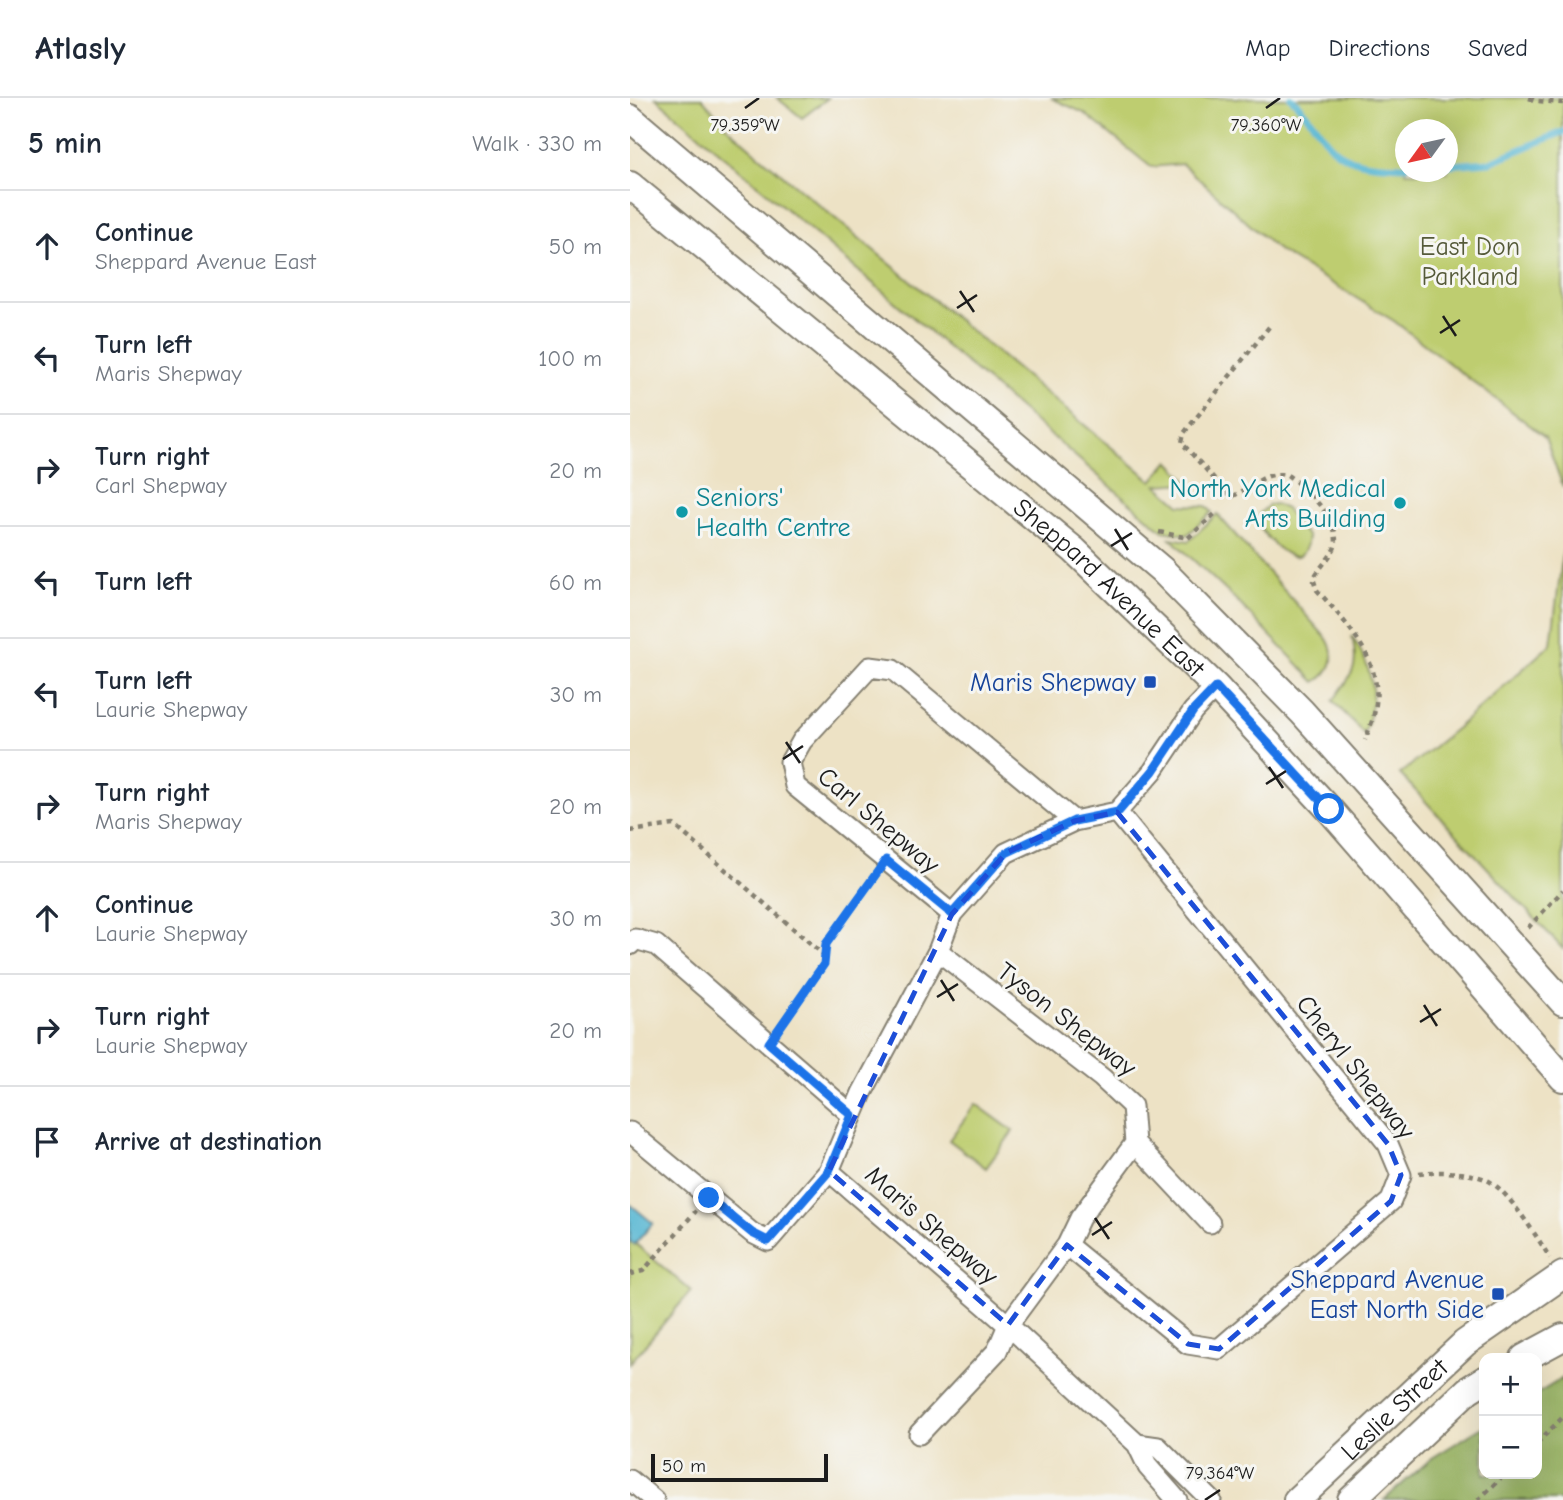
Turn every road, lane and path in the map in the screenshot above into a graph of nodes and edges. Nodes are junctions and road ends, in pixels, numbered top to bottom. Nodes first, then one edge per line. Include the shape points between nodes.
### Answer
1 (1529, 98) edge
2 (1563, 103) edge
3 (630, 118) edge
4 (630, 185) edge
5 (1269, 327) dead end
6 (1216, 513) dead end
7 (1159, 532) dead end
8 (1216, 687) junction
9 (1365, 740) dead end
10 (1118, 812) junction
11 (1074, 821) junction
12 (630, 831) edge
13 (886, 860) junction
14 (1563, 890) edge
15 (952, 914) junction
16 (1512, 944) junction
17 (630, 945) edge
18 (938, 951) junction
19 (825, 956) junction
20 (1563, 1002) edge
21 (769, 1043) junction
22 (1563, 1078) edge
23 (852, 1115) junction
24 (630, 1132) edge
25 (1135, 1143) junction
26 (829, 1171) junction
27 (1401, 1175) junction
28 (709, 1198) junction
29 (1210, 1223) dead end
30 (1067, 1245) junction
31 (630, 1274) edge
32 (1562, 1276) edge
33 (1008, 1325) junction
34 (1563, 1337) edge
35 (1533, 1353) edge
36 (1479, 1383) edge
37 (1563, 1417) edge
38 (919, 1434) dead end
39 (1542, 1438) edge
40 (1137, 1444) junction
41 (1500, 1479) edge
42 (630, 1480) edge
43 (654, 1500) edge
44 (1177, 1500) edge
45 (1211, 1500) edge
46 (1297, 1500) edge
47 (1351, 1500) edge
48 (1478, 1500) edge

1 - 2 path
3 - 16 main road, Sheppard Avenue East via 1161,570 1302,712
4 - 8 main road, Sheppard Avenue East via 1074,550
5 - 9 path via 1184,433 1182,443 1228,494 1240,493 1271,475 1287,475 1331,519 1334,548 1314,581 1354,632 1370,662 1377,696
6 - 7 path via 1188,538
8 - 10 street
8 - 22 main road, Sheppard Avenue East via 1329,809
10 - 11 street, Maris Shepway
10 - 27 street, Cheryl Shepway via 1388,1144
11 - 13 street, Carl Shepway via 893,670 870,667 802,741 790,762 795,786
11 - 15 street, Maris Shepway via 1006,853
12 - 19 path via 674,825
13 - 15 street, Carl Shepway
13 - 19 path via 826,944
14 - 16 path
15 - 18 street, Maris Shepway
16 - 20 main road, Sheppard Avenue East
17 - 21 street via 635,939 656,945
18 - 23 street, Maris Shepway
18 - 25 street, Tyson Shepway via 1132,1106
19 - 21 path
21 - 23 street
23 - 26 street, Maris Shepway
24 - 28 street
25 - 29 street
25 - 30 street via 1080,1218
26 - 28 street via 768,1241
26 - 33 street, Maris Shepway
27 - 30 street, Cheryl Shepway via 1391,1201 1219,1349 1188,1344
27 - 32 path via 1453,1173 1490,1181 1514,1206
28 - 31 path via 643,1271
30 - 33 street
32 - 46 main road, Leslie Street via 1465,1343
33 - 38 street via 996,1351
33 - 40 street, Maris Shepway
34 - 35 main road
36 - 47 main road, Leslie Street
37 - 39 path
40 - 44 street, Maris Shepway via 1148,1467
40 - 45 street, Maris Shepway via 1158,1447
41 - 48 path
42 - 43 street

